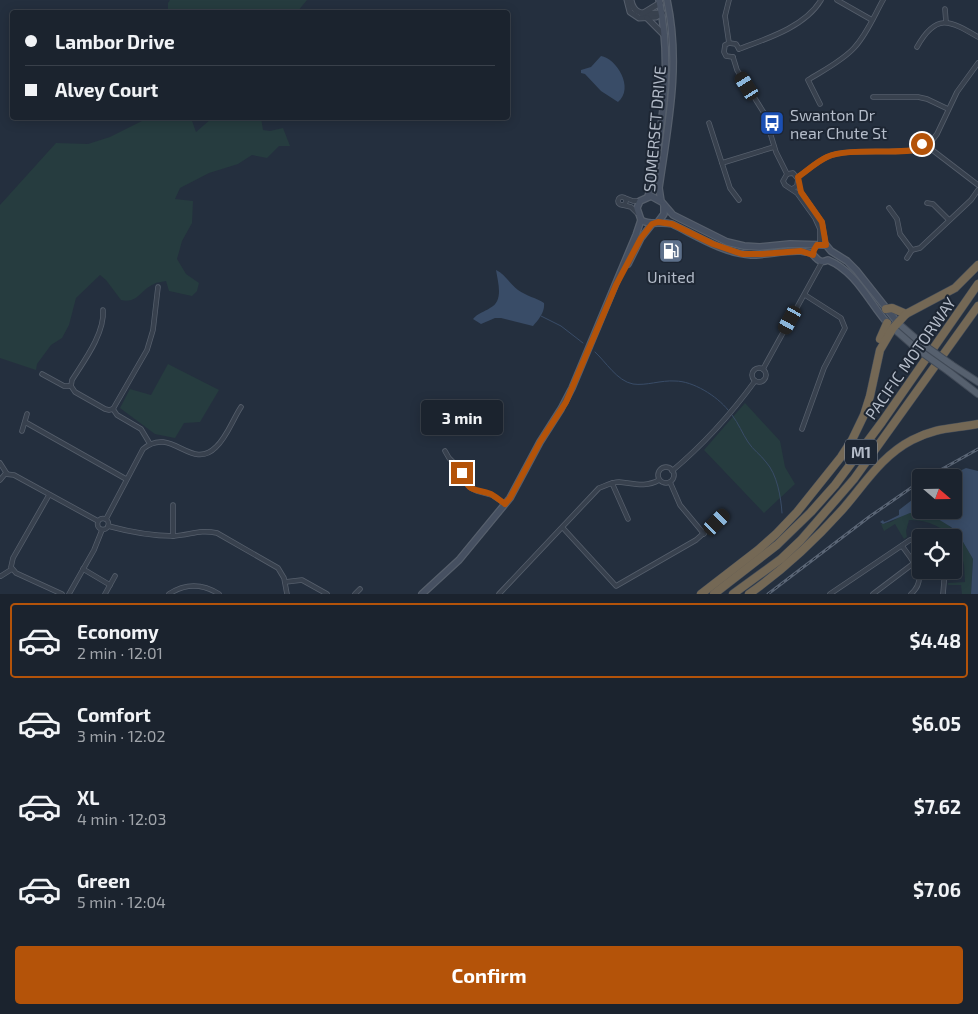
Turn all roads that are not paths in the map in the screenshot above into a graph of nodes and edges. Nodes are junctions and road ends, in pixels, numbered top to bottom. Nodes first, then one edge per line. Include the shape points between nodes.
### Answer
1 (627, 0) edge
2 (632, 0) edge
3 (667, 0) edge
4 (729, 0) edge
5 (821, 0) edge
6 (837, 0) edge
7 (883, 0) edge
8 (659, 1) edge
9 (945, 9) dead end
10 (670, 12) junction
11 (642, 14) junction
12 (662, 14) junction
13 (648, 18) junction
14 (872, 20) junction
15 (946, 22) junction
16 (665, 35) junction
17 (978, 37) edge
18 (729, 43) junction
19 (917, 47) dead end
20 (739, 49) junction
21 (733, 57) junction
22 (978, 63) edge
23 (873, 98) dead end
24 (820, 104) dead end
25 (948, 109) junction
26 (709, 123) dead end
27 (930, 142) junction
28 (774, 147) junction
29 (922, 149) junction
30 (931, 149) junction
31 (722, 163) junction
32 (787, 174) junction
33 (798, 177) junction
34 (798, 184) junction
35 (978, 185) edge
36 (792, 189) junction
37 (978, 190) edge
38 (648, 197) junction
39 (625, 198) junction
40 (739, 200) dead end
41 (640, 201) junction
42 (927, 202) dead end
43 (662, 204) junction
44 (623, 205) junction
45 (889, 208) dead end
46 (637, 212) junction
47 (641, 220) junction
48 (949, 220) junction
49 (655, 223) junction
50 (821, 245) junction
51 (912, 250) junction
52 (831, 251) junction
53 (813, 255) junction
54 (907, 258) dead end
55 (825, 261) junction
56 (978, 265) edge
57 (978, 284) edge
58 (616, 285) junction
59 (158, 287) dead end
60 (805, 295) junction
61 (978, 306) edge
62 (886, 309) junction
63 (103, 310) dead end
64 (906, 314) junction
65 (893, 325) junction
66 (950, 368) junction
67 (763, 369) junction
68 (42, 374) dead end
69 (755, 381) junction
70 (978, 382) edge
71 (71, 386) junction
72 (978, 394) edge
73 (241, 407) dead end
74 (113, 409) junction
75 (27, 414) dead end
76 (25, 422) junction
77 (978, 424) edge
78 (802, 429) dead end
79 (22, 431) dead end
80 (150, 444) junction
81 (445, 450) dead end
82 (0, 462) edge
83 (672, 471) junction
84 (7, 474) junction
85 (0, 480) edge
86 (126, 480) junction
87 (659, 480) junction
88 (670, 482) junction
89 (612, 483) junction
90 (49, 495) junction
91 (505, 504) junction
92 (173, 505) dead end
93 (725, 514) dead end
94 (106, 519) junction
95 (628, 519) dead end
96 (98, 521) junction
97 (108, 526) junction
98 (563, 528) junction
99 (102, 530) junction
100 (704, 534) junction
101 (173, 536) junction
102 (912, 540) edge
103 (902, 546) junction
104 (912, 559) edge
105 (912, 564) edge
106 (84, 569) junction
107 (12, 570) junction
108 (1, 576) edge
109 (115, 576) dead end
110 (918, 579) edge
111 (944, 579) edge
112 (285, 582) junction
113 (110, 585) junction
114 (360, 589) dead end
115 (838, 589) junction
116 (62, 594) edge
117 (69, 594) edge
118 (105, 594) edge
119 (169, 594) edge
120 (219, 594) edge
121 (287, 594) edge
122 (327, 594) edge
123 (355, 594) edge
124 (422, 594) edge
125 (499, 594) edge
126 (701, 594) edge
127 (714, 594) edge
128 (733, 594) edge
129 (749, 594) edge
130 (830, 594) edge
131 (842, 594) edge
132 (873, 594) edge
133 (911, 594) edge
134 (943, 594) edge

1 - 13 street via 632,14
2 - 11 street via 634,9
3 - 10 main road, SOMERSET DRIVE
4 - 18 street via 725,16
5 - 20 street via 810,14 784,30
6 - 14 street
7 - 14 street
8 - 11 street
8 - 12 main road, SOMERSET DRIVE
9 - 15 street
10 - 12 street
10 - 43 main road, SOMERSET DRIVE via 674,73 659,188
11 - 12 street
12 - 13 street
12 - 16 main road, SOMERSET DRIVE
13 - 16 street
14 - 24 street via 849,52 808,80
15 - 17 street
15 - 19 street via 932,28
16 - 38 main road, SOMERSET DRIVE via 664,96
18 - 20 street via 736,44
18 - 21 street via 724,52 726,56
20 - 21 street
21 - 28 street via 737,70 764,113
22 - 25 street
23 - 25 street via 918,97
25 - 27 street
26 - 31 street
27 - 29 street via 923,142
27 - 30 street
28 - 31 street
28 - 32 street
29 - 30 street
29 - 33 street via 828,157
30 - 35 street
31 - 40 street via 730,188
32 - 33 street
32 - 36 street via 784,183
33 - 34 street
34 - 36 street
34 - 50 street via 822,222
36 - 50 street via 818,222
37 - 48 street
38 - 41 main road, SOMERSET DRIVE
38 - 43 main road, SOMERSET DRIVE via 655,197
39 - 41 street
39 - 44 street
39 - 44 street via 616,203
41 - 46 main road, SOMERSET DRIVE
42 - 48 street
43 - 49 main road, SOMERSET DRIVE via 664,214
43 - 50 main road, SOMERSET DRIVE via 680,220 736,245
44 - 46 street
45 - 51 street via 897,219 900,234
46 - 47 main road, SOMERSET DRIVE
47 - 49 main road
47 - 58 main road
48 - 51 street via 920,248
49 - 53 main road via 672,224 742,254 801,251
49 - 58 main road, SOMERSET DRIVE via 641,238
50 - 52 main road
50 - 53 main road
51 - 54 street
52 - 55 main road
52 - 62 main road via 856,270
53 - 55 main road via 816,260
55 - 60 street
55 - 65 main road via 835,263 851,276
56 - 64 highway via 947,293
57 - 127 highway, PACIFIC MOTORWAY / M1 via 835,485 777,545
58 - 91 main road via 566,402
59 - 74 street via 147,350
60 - 67 street
60 - 78 street via 842,318 845,328 824,368
61 - 128 highway, PACIFIC MOTORWAY / M1 via 854,479 801,540
62 - 64 highway
62 - 65 main road
63 - 71 street via 100,330
64 - 65 highway
65 - 66 main road, bridge
65 - 126 highway via 875,351 870,396 849,445 776,534
66 - 70 main road
66 - 72 main road
67 - 69 street via 753,372
67 - 69 street via 765,380
68 - 71 street via 62,386
69 - 83 street via 696,451
71 - 74 street via 75,392 105,409
73 - 80 street via 220,442 207,453 192,454 165,442
74 - 80 street via 141,429
75 - 76 street
76 - 79 street
76 - 86 street
77 - 129 highway via 932,431 894,451 814,540
80 - 86 street via 139,454
81 - 91 street via 471,488 492,495
82 - 84 street
83 - 87 street via 666,467 660,469
83 - 88 street via 674,477
84 - 85 street
84 - 90 street
86 - 94 street
87 - 88 street
87 - 89 street via 643,485
88 - 100 street via 680,504
89 - 95 street
89 - 98 street via 599,488
90 - 96 street
90 - 107 street via 13,558
91 - 124 main road via 459,560
92 - 101 street
93 - 100 street
94 - 96 street
94 - 97 street
96 - 99 street
97 - 99 street
97 - 101 street via 130,532
98 - 100 street via 616,586
98 - 125 street
99 - 106 street
101 - 112 street via 206,530 217,533 276,566
102 - 103 street
103 - 104 street
103 - 115 street
105 - 132 street
106 - 113 street
106 - 117 street
107 - 108 street
107 - 116 street
109 - 113 street
110 - 133 street
111 - 134 street
112 - 121 street
112 - 122 street via 302,580
113 - 118 street
114 - 123 street
115 - 130 street
115 - 131 street
119 - 120 street via 194,586

